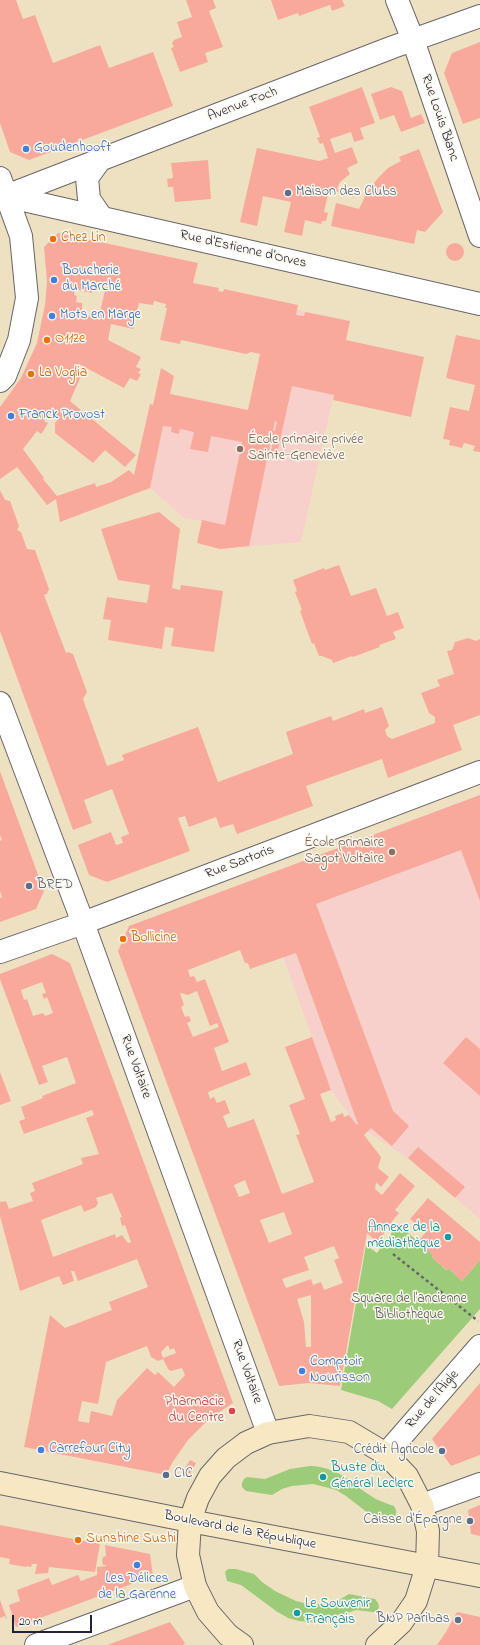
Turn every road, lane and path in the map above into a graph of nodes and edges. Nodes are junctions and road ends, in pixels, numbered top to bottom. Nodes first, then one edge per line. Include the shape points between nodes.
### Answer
1 (397, 0) edge
2 (480, 16) edge
3 (412, 40) junction
4 (100, 160) junction
5 (3, 187) edge
6 (102, 218) junction
7 (480, 236) edge
8 (480, 304) edge
9 (0, 381) edge
10 (0, 703) edge
11 (480, 772) edge
12 (83, 923) junction
13 (0, 952) edge
14 (394, 1254) dead end
15 (480, 1323) edge
16 (480, 1346) edge
17 (268, 1433) junction
18 (386, 1454) junction
19 (0, 1483) edge
20 (480, 1484) edge
21 (422, 1505) junction
22 (190, 1521) junction
23 (427, 1566) junction
24 (480, 1576) edge
25 (195, 1586) junction
26 (230, 1642) edge
27 (36, 1645) edge
28 (377, 1645) edge

1 - 3 street, Rue Louis Blanc
2 - 3 street, Avenue Foch
3 - 4 street, Avenue Foch
3 - 7 street, Rue Louis Blanc
4 - 5 street, Avenue Foch
4 - 6 street via 87,178 89,199
5 - 6 street, Rue d'Estienne d'Orves
5 - 9 street via 21,236 26,298 19,340
6 - 8 street, Rue d'Estienne d'Orves
10 - 12 street, Rue Voltaire
11 - 12 street, Rue Sartoris
12 - 13 street, Rue Sartoris
12 - 17 street, Rue Voltaire
14 - 15 path
16 - 18 street, Rue de l'Aigle
17 - 18 main road via 309,1426 348,1432
17 - 22 main road via 246,1443 226,1458 210,1476 198,1498
18 - 21 main road via 407,1476
19 - 22 main road, Boulevard de la République
20 - 21 street
21 - 23 main road via 428,1531
22 - 23 main road, Boulevard de la République
22 - 25 main road via 188,1555
23 - 24 main road, Boulevard de la République
23 - 28 main road via 416,1601 401,1623
25 - 26 main road via 208,1612
25 - 27 street

